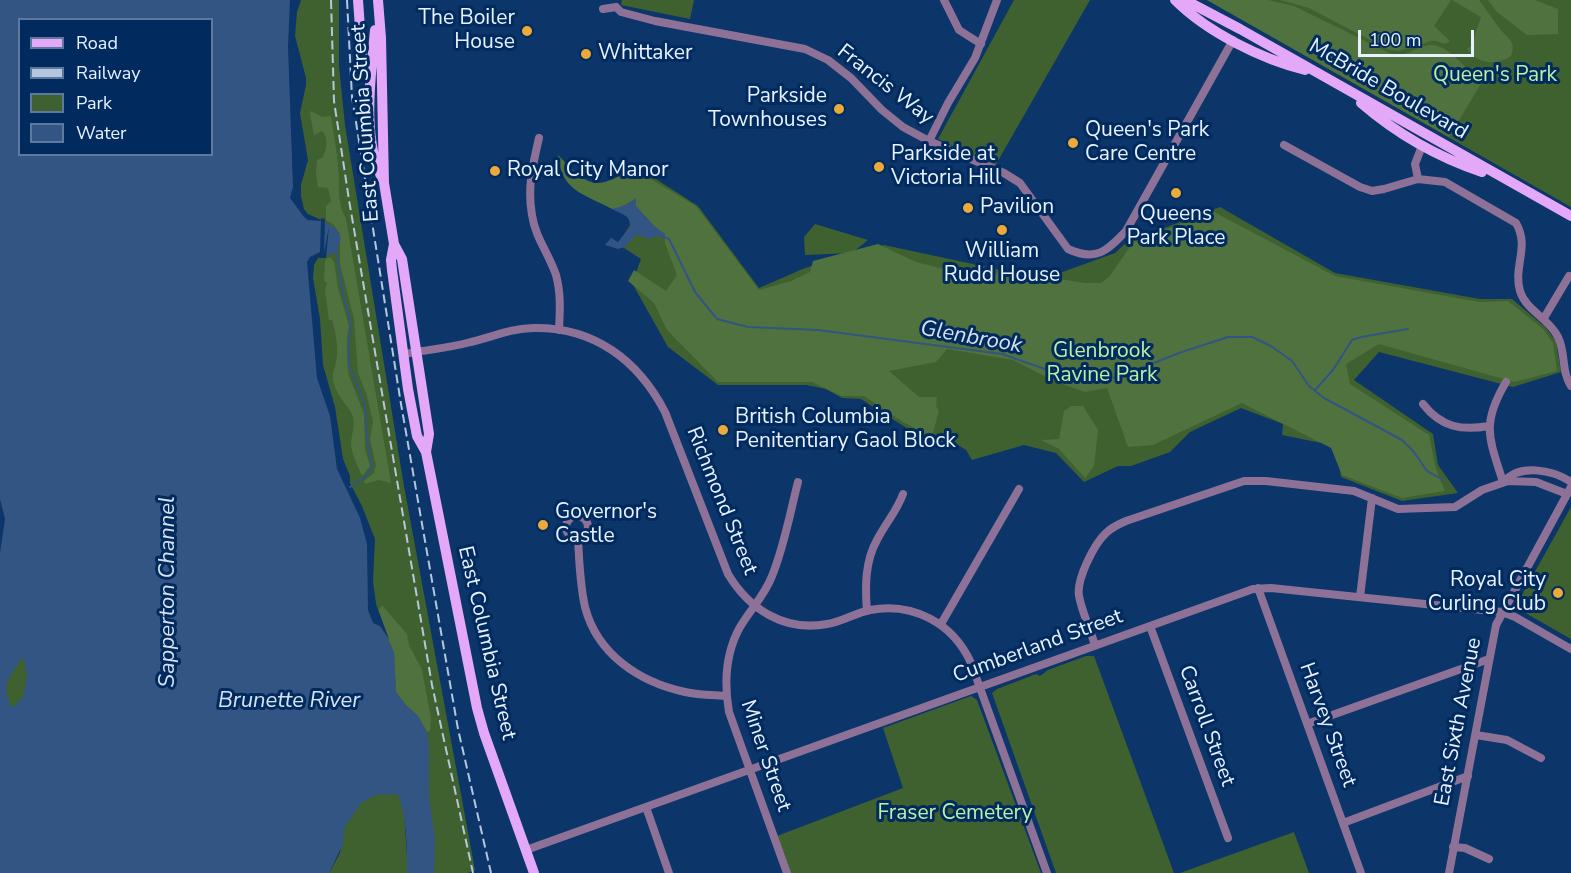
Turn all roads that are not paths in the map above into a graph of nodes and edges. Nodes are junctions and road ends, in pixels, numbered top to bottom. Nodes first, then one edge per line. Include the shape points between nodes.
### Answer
1 (358, 0) edge
2 (944, 0) edge
3 (997, 0) edge
4 (1175, 0) edge
5 (1185, 0) edge
6 (377, 3) edge
7 (616, 3) edge
8 (603, 9) dead end
9 (1233, 40) junction
10 (981, 44) junction
11 (362, 56) junction
12 (1319, 74) junction
13 (370, 84) junction
14 (1339, 85) junction
15 (370, 114) junction
16 (539, 138) dead end
17 (929, 141) junction
18 (1284, 145) dead end
19 (1422, 146) junction
20 (384, 168) junction
21 (1418, 179) junction
22 (1505, 179) junction
23 (384, 183) junction
24 (1571, 216) edge
25 (394, 244) junction
26 (1569, 276) dead end
27 (1544, 318) junction
28 (559, 330) junction
29 (416, 352) junction
30 (404, 354) junction
31 (1506, 382) dead end
32 (1571, 387) edge
33 (1423, 404) dead end
34 (1489, 426) junction
35 (426, 452) junction
36 (798, 482) dead end
37 (1503, 482) junction
38 (1571, 482) edge
39 (1018, 489) dead end
40 (1569, 491) edge
41 (903, 494) dead end
42 (1372, 498) junction
43 (578, 538) dead end
44 (1258, 588) junction
45 (1360, 597) junction
46 (755, 606) junction
47 (867, 610) junction
48 (1502, 612) junction
49 (941, 624) junction
50 (1150, 626) junction
51 (1095, 645) junction
52 (1571, 650) edge
53 (1489, 659) junction
54 (980, 686) junction
55 (726, 696) junction
56 (1307, 724) junction
57 (1476, 735) junction
58 (1541, 758) dead end
59 (750, 770) junction
60 (1468, 776) junction
61 (645, 807) junction
62 (1343, 823) junction
63 (1228, 838) dead end
64 (1454, 847) junction
65 (526, 850) junction
66 (1489, 859) dead end
67 (534, 873) edge
68 (669, 873) edge
69 (787, 873) edge
70 (1047, 873) edge
71 (1361, 873) edge
72 (1449, 873) edge

1 - 11 main road
2 - 10 street via 959,30
3 - 10 street
4 - 9 main road via 1192,17
5 - 12 main road, McBride Boulevard
6 - 13 main road
6 - 20 main road, East Columbia Street
7 - 8 street, Francis Way
7 - 17 street, Francis Way via 621,12 655,21 805,49 828,60 903,127
9 - 12 main road via 1284,65
9 - 17 street, Francis Way via 1126,231 1102,252 1090,255 1068,249 1020,183
10 - 17 street
11 - 13 main road
11 - 15 main road
12 - 14 main road, McBride Boulevard
13 - 15 main road
13 - 20 main road
14 - 19 main road via 1383,122
14 - 22 main road, McBride Boulevard
15 - 23 main road via 376,168
16 - 28 street via 529,192 541,244 555,273 560,300
18 - 21 street via 1360,187 1384,189
19 - 21 street via 1415,164
19 - 22 main road via 1460,165
20 - 23 main road, East Columbia Street
21 - 27 street via 1445,182 1516,223 1523,246 1518,274 1521,293 1526,305
22 - 24 main road, McBride Boulevard
23 - 25 main road, East Columbia Street
25 - 29 main road, East Columbia Street via 402,259
25 - 30 main road, East Columbia Street via 391,260
26 - 27 street
27 - 32 street via 1558,337 1564,372
28 - 29 street, Richmond Street via 511,331
28 - 46 street, Richmond Street via 612,350 639,372 654,391 728,574
29 - 30 street, Richmond Street
29 - 35 main road, East Columbia Street via 429,434
30 - 35 main road, East Columbia Street via 417,436
31 - 34 street via 1493,405
33 - 34 street via 1433,417 1453,426
34 - 37 street
35 - 65 main road, East Columbia Street via 477,708
36 - 46 street, Miner Street via 774,573
37 - 38 street via 1513,474 1538,470
37 - 40 street via 1536,482
37 - 42 street via 1449,508 1398,509
39 - 49 street
40 - 48 street, East Sixth Avenue
41 - 47 street via 875,542 867,566
42 - 45 street
42 - 51 street via 1354,491 1244,481 1114,527 1098,544 1079,585
43 - 55 street via 585,607 610,653 632,672 662,686 687,693
44 - 45 street, Cumberland Street
44 - 50 street, Cumberland Street
44 - 56 street, Harvey Street
45 - 48 street, Cumberland Street
46 - 47 street, Richmond Street via 792,625 815,626
46 - 55 street, Miner Street via 732,646
47 - 49 street, Richmond Street via 908,609
48 - 52 street, Cumberland Street
48 - 53 street, East Sixth Avenue
49 - 54 street, Richmond Street via 966,652
50 - 51 street, Cumberland Street
50 - 63 street, Carroll Street
51 - 54 street, Cumberland Street
53 - 56 street
53 - 57 street, East Sixth Avenue
54 - 59 street, Cumberland Street
54 - 70 street, Richmond Street
55 - 59 street, Miner Street
56 - 62 street, Harvey Street
57 - 58 street via 1507,740
57 - 60 street, East Sixth Avenue
59 - 61 street, Cumberland Street
59 - 69 street, Miner Street
60 - 62 street
60 - 64 street, East Sixth Avenue
61 - 65 street, Cumberland Street
61 - 68 street
62 - 71 street, Harvey Street
64 - 66 street
64 - 72 street, East Sixth Avenue
65 - 67 main road, East Columbia Street

